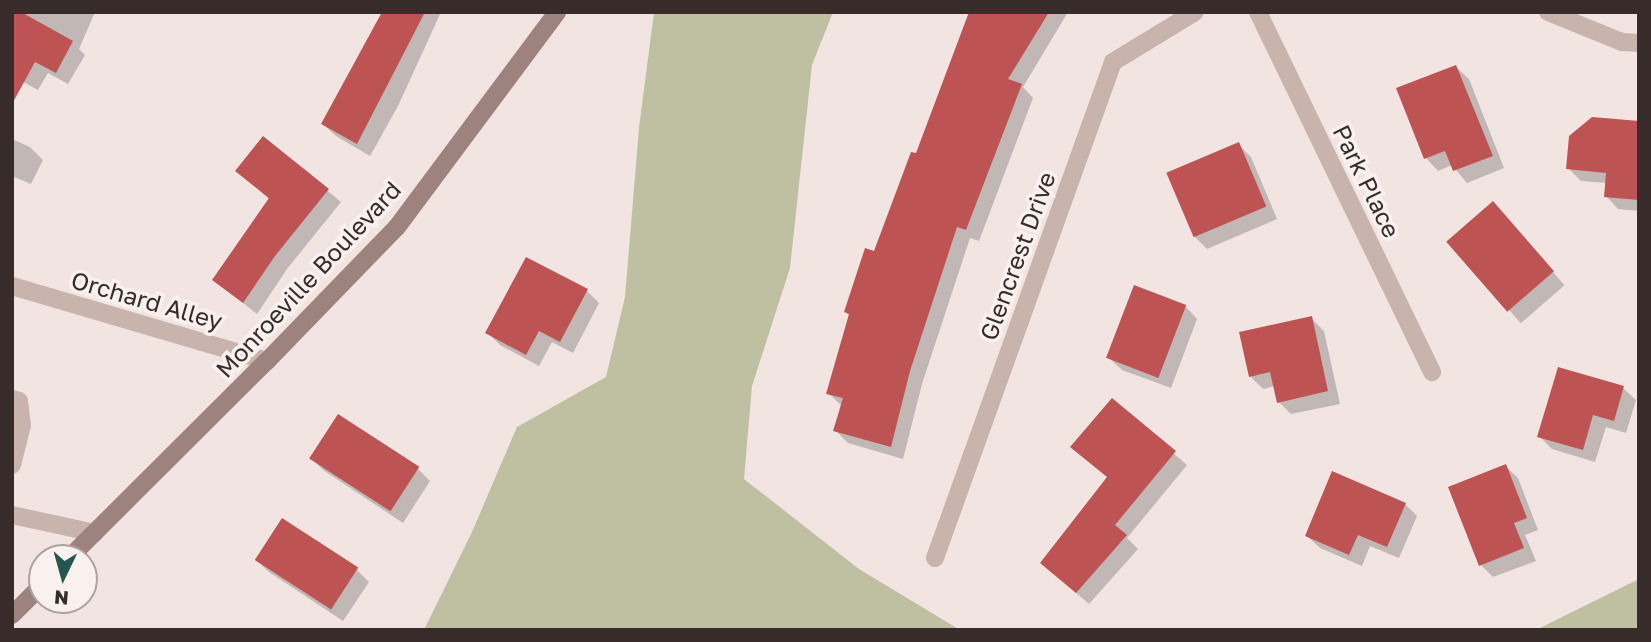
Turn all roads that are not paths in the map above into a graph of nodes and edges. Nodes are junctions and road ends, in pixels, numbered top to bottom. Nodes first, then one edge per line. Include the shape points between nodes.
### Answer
1 (557, 12) edge
2 (1195, 12) edge
3 (1258, 12) edge
4 (1548, 12) edge
5 (1639, 43) edge
6 (12, 286) edge
7 (267, 361) junction
8 (1433, 372) dead end
9 (12, 399) edge
10 (12, 465) edge
11 (12, 514) edge
12 (95, 533) junction
13 (84, 544) edge
14 (934, 558) dead end
15 (28, 599) edge
16 (12, 615) edge

1 - 7 main road, Monroeville Boulevard via 397,227
2 - 14 street, Glencrest Drive via 1113,62
3 - 8 street, Park Place
4 - 5 street via 1622,42
6 - 7 street, Orchard Alley
7 - 12 main road, Monroeville Boulevard
9 - 10 street via 19,401 22,425
11 - 12 street
12 - 13 main road, Monroeville Boulevard
15 - 16 main road

